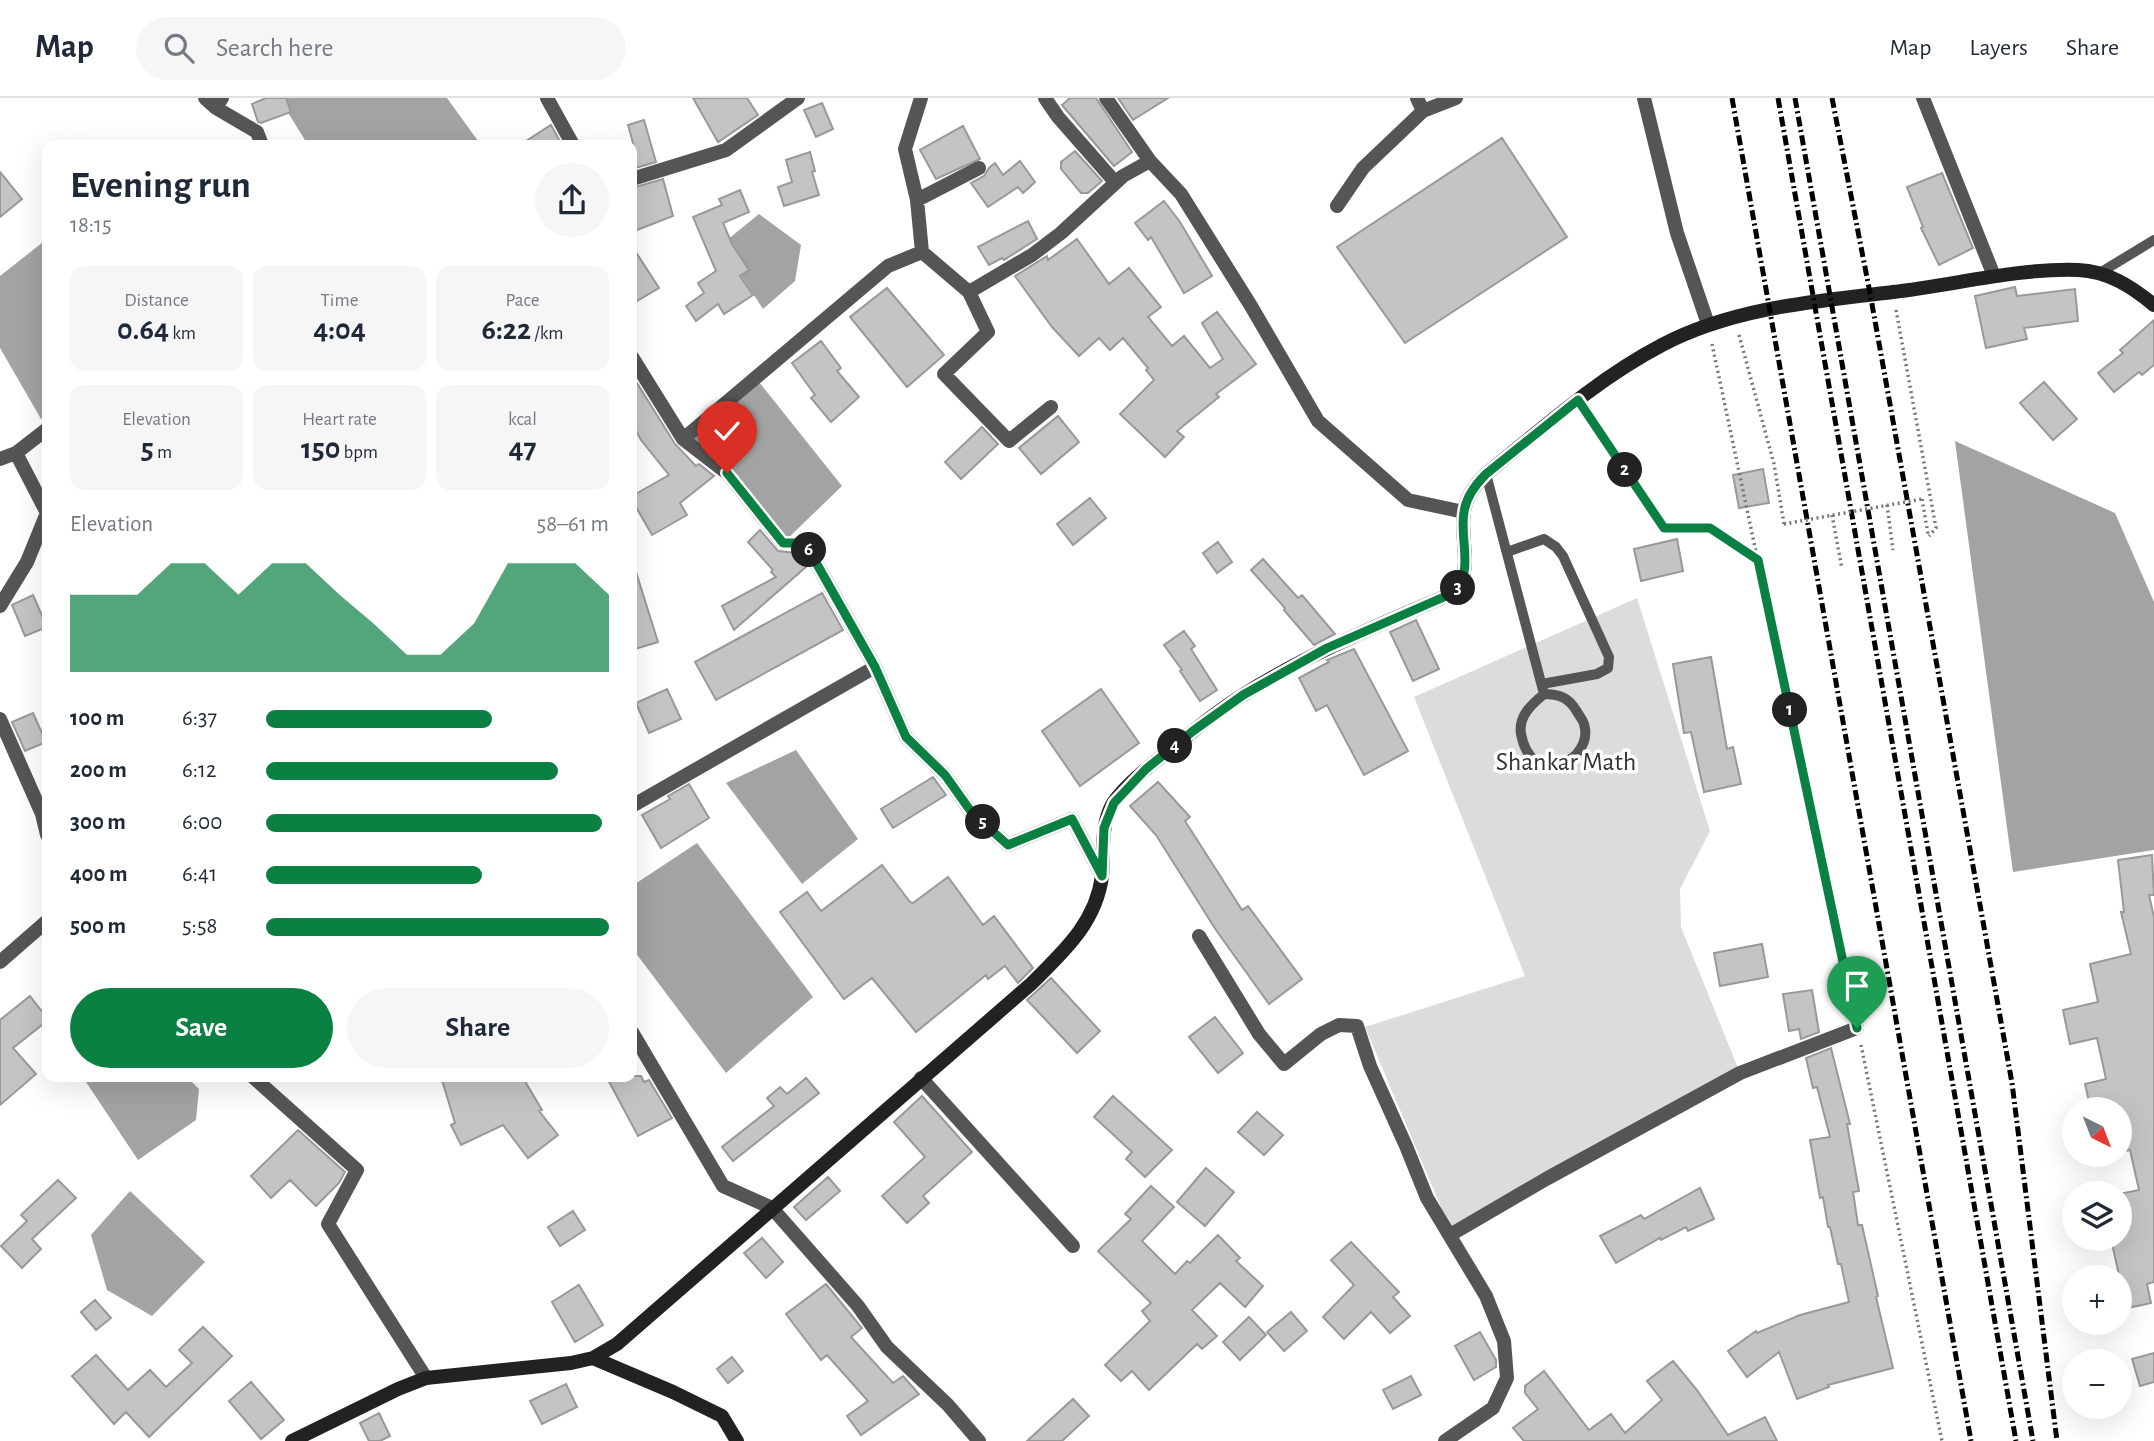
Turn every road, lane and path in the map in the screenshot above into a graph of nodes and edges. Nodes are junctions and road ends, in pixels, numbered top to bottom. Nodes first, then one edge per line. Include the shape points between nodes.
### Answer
1 (547, 98) edge
2 (798, 98) edge
3 (1045, 98) edge
4 (1106, 98) edge
5 (1456, 98) edge
6 (1644, 98) edge
7 (1923, 98) edge
8 (923, 99) edge
9 (215, 101) edge
10 (1420, 104) edge
11 (260, 140) edge
12 (570, 140) edge
13 (1150, 161) junction
14 (979, 168) dead end
15 (637, 177) edge
16 (1115, 182) junction
17 (916, 200) junction
18 (1337, 206) dead end
19 (2154, 240) edge
20 (922, 252) junction
21 (2098, 274) junction
22 (1994, 276) junction
23 (969, 292) junction
24 (1893, 292) junction
25 (2154, 305) edge
26 (1734, 318) junction
27 (1708, 324) junction
28 (637, 365) edge
29 (1578, 400) junction
30 (1051, 407) dead end
31 (42, 433) edge
32 (683, 439) junction
33 (16, 453) junction
34 (0, 459) edge
35 (1486, 474) junction
36 (42, 503) edge
37 (1887, 505) junction
38 (1464, 512) junction
39 (1832, 515) junction
40 (42, 525) edge
41 (1893, 550) dead end
42 (1507, 551) junction
43 (1758, 560) junction
44 (1842, 569) dead end
45 (0, 606) edge
46 (875, 667) junction
47 (1543, 689) junction
48 (0, 719) edge
49 (637, 803) edge
50 (42, 814) edge
51 (1102, 876) junction
52 (42, 925) edge
53 (1199, 936) dead end
54 (0, 962) edge
55 (1857, 1028) junction
56 (637, 1040) edge
57 (921, 1078) junction
58 (259, 1082) edge
59 (772, 1208) junction
60 (1450, 1235) junction
61 (1073, 1246) dead end
62 (593, 1358) junction
63 (426, 1378) junction
64 (292, 1441) edge
65 (737, 1441) edge
66 (979, 1441) edge
67 (1446, 1441) edge
68 (1942, 1441) edge

1 - 12 street
2 - 15 street via 726,150
3 - 16 street
4 - 13 street
5 - 10 street
6 - 27 street via 1677,233
7 - 22 street
8 - 17 street via 905,149
9 - 11 street via 257,132
10 - 18 street via 1363,168
13 - 16 street
13 - 38 street via 1181,194 1318,421 1408,500
14 - 17 street
16 - 23 street via 1032,255
17 - 20 street
19 - 21 lane
20 - 23 street
20 - 32 street via 888,266
21 - 22 main road via 2080,270
21 - 25 main road via 2111,276
22 - 24 main road
23 - 30 street via 988,332 944,374 1009,441
24 - 26 main road
24 - 37 path, bridge via 1936,528 1928,536 1922,499
26 - 27 main road
26 - 39 path, bridge via 1774,464 1784,524
27 - 29 main road via 1600,381
27 - 43 path
28 - 32 street
29 - 35 main road
29 - 43 path via 1664,528 1710,528
31 - 33 street
32 - 46 street via 727,473 783,543 805,543
33 - 34 street
33 - 36 street
35 - 38 main road
35 - 42 lane
37 - 39 path, bridge
37 - 41 path
38 - 51 main road via 1461,585 1453,593 1327,648 1243,695 1146,769 1114,803 1104,828
39 - 44 path
40 - 45 street via 27,562
42 - 47 lane
42 - 47 lane via 1544,539 1556,547 1609,657 1608,668 1597,674
43 - 55 path
46 - 49 street
46 - 51 street via 906,737 945,775 972,813 1008,845 1072,819
47 - 47 lane via 1572,703 1585,726 1582,747 1570,761 1553,767 1539,763 1525,750 1520,731 1526,709
48 - 50 street
51 - 57 main road via 1089,919 1075,940
52 - 54 street
53 - 60 street via 1259,1034 1284,1064 1321,1034 1339,1025 1357,1026 1427,1198
55 - 60 street via 1740,1073
55 - 68 path
56 - 59 street via 723,1186
57 - 59 main road
57 - 61 street
58 - 63 street via 357,1170 328,1224
59 - 62 main road via 617,1344
59 - 66 street via 858,1306 887,1347
60 - 67 street via 1486,1296 1504,1342 1507,1378 1493,1408
62 - 63 main road
62 - 65 main road via 722,1416
63 - 64 main road

